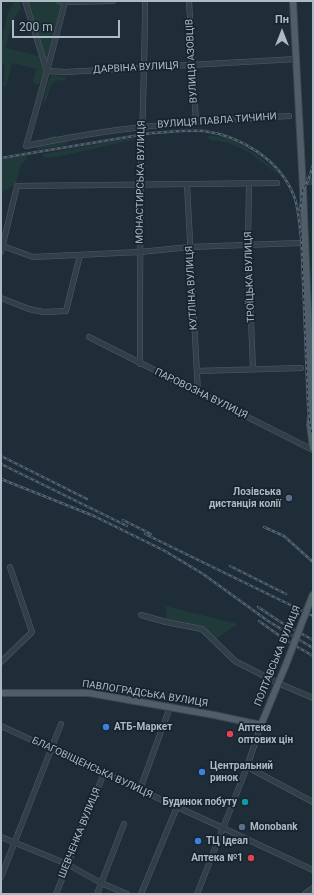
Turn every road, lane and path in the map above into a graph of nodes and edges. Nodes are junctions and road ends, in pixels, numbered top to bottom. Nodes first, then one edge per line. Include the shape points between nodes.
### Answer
1 (25, 1) edge
2 (59, 1) edge
3 (113, 1) edge
4 (145, 1) edge
5 (189, 1) edge
6 (293, 1) edge
7 (65, 2) junction
8 (296, 59) junction
9 (192, 64) junction
10 (145, 67) junction
11 (47, 72) junction
12 (289, 116) dead end
13 (196, 122) junction
14 (142, 127) junction
15 (304, 178) dead end
16 (313, 181) edge
17 (141, 184) junction
18 (187, 184) junction
19 (248, 184) junction
20 (277, 184) dead end
21 (299, 243) dead end
22 (248, 245) junction
23 (2, 246) junction
24 (190, 247) junction
25 (1, 252) edge
26 (140, 252) junction
27 (80, 256) junction
28 (1, 298) edge
29 (89, 338) dead end
30 (140, 364) junction
31 (301, 368) dead end
32 (312, 368) edge
33 (253, 369) junction
34 (197, 371) junction
35 (198, 393) junction
36 (313, 449) edge
37 (10, 568) dead end
38 (313, 594) edge
39 (141, 615) dead end
40 (1, 662) edge
41 (278, 683) junction
42 (1, 694) edge
43 (313, 698) edge
44 (170, 707) junction
45 (61, 724) dead end
46 (261, 725) junction
47 (1, 726) edge
48 (51, 749) junction
49 (253, 770) dead end
50 (104, 773) junction
51 (140, 789) junction
52 (313, 802) edge
53 (177, 807) junction
54 (124, 824) dead end
55 (223, 828) junction
56 (1, 837) edge
57 (14, 842) junction
58 (67, 864) junction
59 (313, 870) edge
60 (1, 877) edge
61 (101, 883) junction
62 (313, 888) edge
63 (56, 894) edge
64 (97, 894) edge
65 (127, 894) edge
66 (141, 894) edge
67 (197, 894) edge
68 (304, 894) edge

1 - 11 street
2 - 7 street
3 - 7 street
4 - 10 street, МОНАСТИРСЬКА ВУЛИЦЯ
5 - 9 street, ВУЛИЦЯ АЗОВЦІВ
6 - 8 main road
7 - 11 street
8 - 9 street, ДАРВІНА ВУЛИЦЯ
8 - 32 main road
9 - 10 street, ДАРВІНА ВУЛИЦЯ
9 - 13 street, ВУЛИЦЯ АЗОВЦІВ
10 - 11 street, ДАРВІНА ВУЛИЦЯ
10 - 14 street, МОНАСТИРСЬКА ВУЛИЦЯ
11 - 14 street, ВУЛИЦЯ ПАВЛА ТИЧИНИ via 26,146
12 - 13 street, ВУЛИЦЯ ПАВЛА ТИЧИНИ
13 - 14 street, ВУЛИЦЯ ПАВЛА ТИЧИНИ
14 - 17 street, МОНАСТИРСЬКА ВУЛИЦЯ
15 - 16 street via 306,182
17 - 18 street
17 - 23 street via 17,186
17 - 26 street, МОНАСТИРСЬКА ВУЛИЦЯ
18 - 19 street
18 - 24 street, КУТЛІНА ВУЛИЦЯ
19 - 20 street
19 - 22 street, ТРОЇЦЬКА ВУЛИЦЯ
21 - 22 street
22 - 24 street
22 - 33 street, ТРОЇЦЬКА ВУЛИЦЯ
23 - 25 street
23 - 27 street via 33,257
24 - 26 street
24 - 34 street, КУТЛІНА ВУЛИЦЯ
26 - 27 street
26 - 30 street, МОНАСТИРСЬКА ВУЛИЦЯ
27 - 28 street via 66,311 43,312
29 - 30 street, ПАРОВОЗНА ВУЛИЦЯ
30 - 35 street, ПАРОВОЗНА ВУЛИЦЯ
31 - 33 street
32 - 36 main road via 310,425
33 - 34 street
34 - 35 street, КУТЛІНА ВУЛИЦЯ
35 - 36 street, ПАРОВОЗНА ВУЛИЦЯ
37 - 40 street via 32,632
38 - 41 main road, ПОЛТАВСЬКА ВУЛИЦЯ, bridge
39 - 41 street via 202,629 235,661
41 - 43 street
41 - 46 main road, ПОЛТАВСЬКА ВУЛИЦЯ
42 - 44 main road, ПАВЛОГРАДСЬКА ВУЛИЦЯ via 89,694
44 - 46 main road, ПАВЛОГРАДСЬКА ВУЛИЦЯ
44 - 51 street
45 - 48 street
46 - 55 street
47 - 48 street, БЛАГОВІЩЕНСЬКА ВУЛИЦЯ
48 - 50 street, БЛАГОВІЩЕНСЬКА ВУЛИЦЯ
48 - 57 street
49 - 52 street
50 - 51 street, БЛАГОВІЩЕНСЬКА ВУЛИЦЯ
50 - 58 street, ШЕВЧЕНКА ВУЛИЦЯ
51 - 53 street, БЛАГОВІЩЕНСЬКА ВУЛИЦЯ
53 - 55 street, БЛАГОВІЩЕНСЬКА ВУЛИЦЯ
53 - 66 street
54 - 61 street
55 - 59 street, БЛАГОВІЩЕНСЬКА ВУЛИЦЯ
55 - 67 street
56 - 57 street
57 - 58 street
57 - 60 street
58 - 61 street
58 - 63 street, ШЕВЧЕНКА ВУЛИЦЯ
61 - 64 street
61 - 65 street
62 - 68 street

